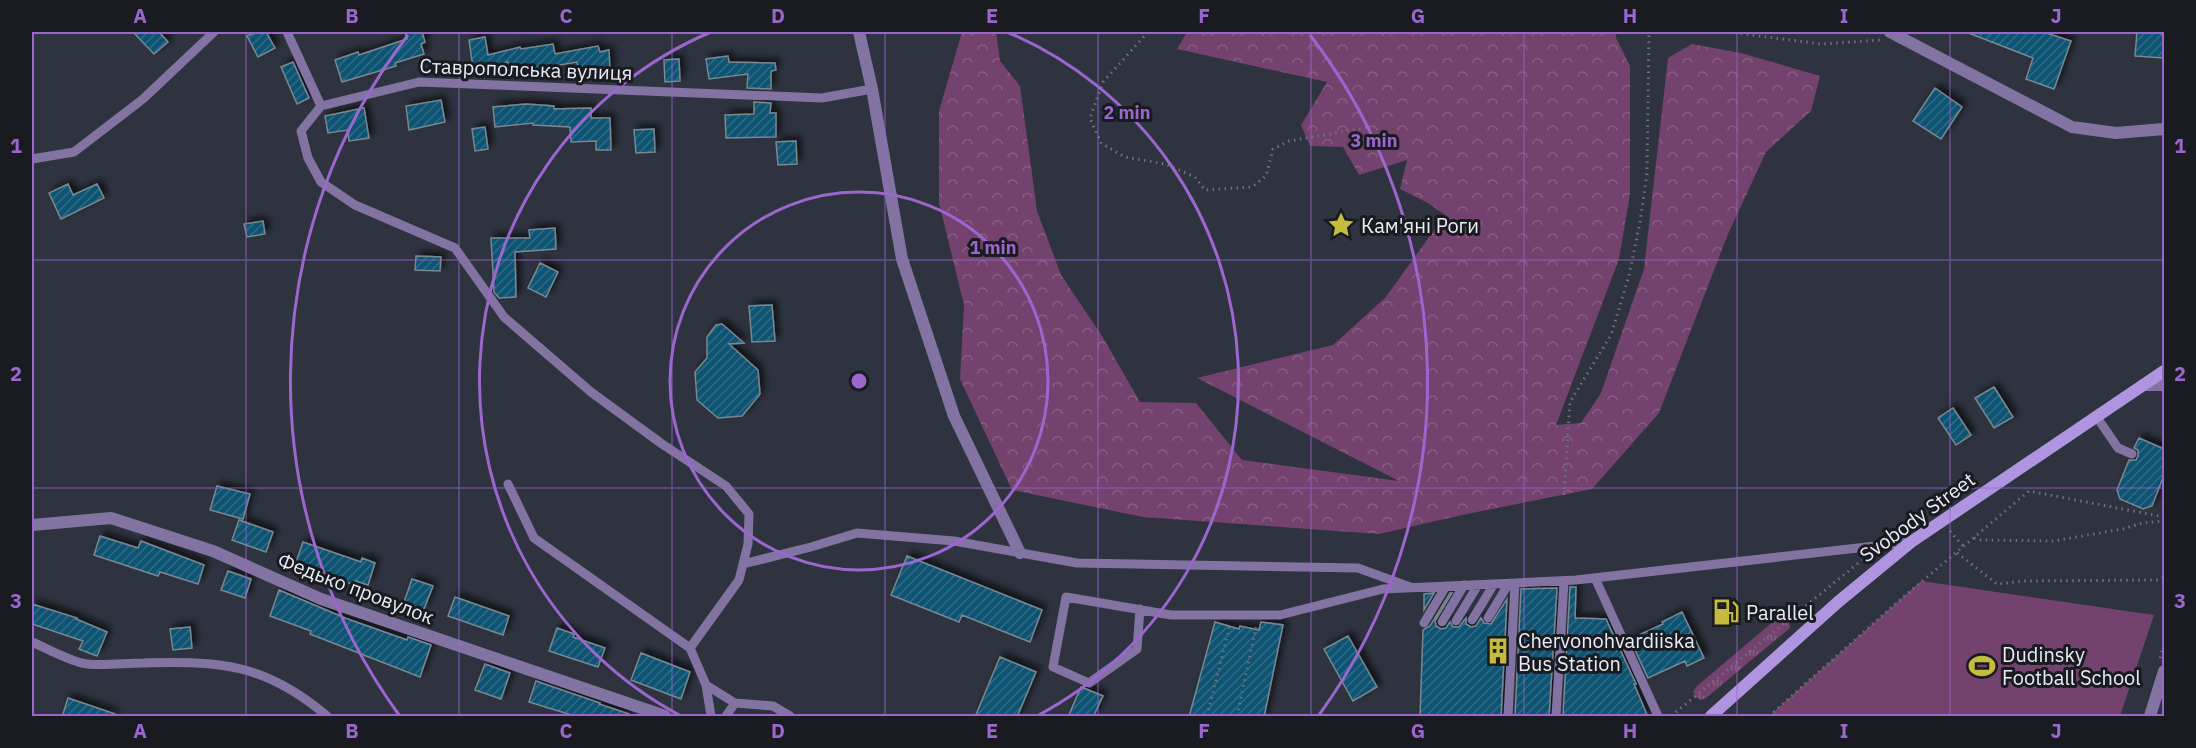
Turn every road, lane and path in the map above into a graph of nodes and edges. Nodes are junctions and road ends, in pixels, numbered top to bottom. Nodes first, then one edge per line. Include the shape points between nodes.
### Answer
1 (214, 32) edge
2 (286, 32) edge
3 (859, 32) edge
4 (1148, 32) edge
5 (1649, 32) edge
6 (1729, 32) edge
7 (1890, 32) edge
8 (1904, 39) junction
9 (872, 89) junction
10 (321, 106) junction
11 (1371, 127) dead end
12 (2164, 129) edge
13 (32, 159) edge
14 (2164, 371) edge
15 (2143, 385) junction
16 (2164, 385) edge
17 (2096, 416) junction
18 (2132, 454) dead end
19 (508, 484) dead end
20 (1564, 495) dead end
21 (2164, 519) edge
22 (32, 525) edge
23 (1972, 538) junction
24 (1911, 542) junction
25 (1020, 553) junction
26 (1957, 553) junction
27 (743, 564) junction
28 (2164, 577) edge
29 (1594, 578) junction
30 (1564, 581) junction
31 (1512, 583) junction
32 (1494, 584) junction
33 (1464, 585) junction
34 (1478, 585) junction
35 (1446, 586) junction
36 (1413, 588) junction
37 (1140, 609) junction
38 (1233, 615) junction
39 (1258, 615) junction
40 (1488, 618) dead end
41 (1472, 620) dead end
42 (1456, 621) dead end
43 (1442, 622) dead end
44 (1424, 623) dead end
45 (32, 642) edge
46 (690, 648) junction
47 (2164, 671) edge
48 (706, 685) junction
49 (735, 703) junction
50 (327, 717) edge
51 (665, 717) edge
52 (711, 717) edge
53 (726, 717) edge
54 (790, 717) edge
55 (1207, 717) edge
56 (1237, 717) edge
57 (1508, 717) edge
58 (1556, 717) edge
59 (1658, 717) edge
60 (1711, 717) edge
61 (1769, 717) edge
62 (2150, 717) edge

1 - 13 lane via 143,99 74,152
2 - 10 lane
3 - 9 street
4 - 11 path via 1103,82 1090,118 1101,143 1125,157 1165,164 1195,177 1205,190 1252,187 1266,176 1273,148 1289,141
5 - 20 path via 1647,173 1640,222 1611,335 1570,402
6 - 8 path via 1821,44
7 - 8 street
8 - 12 street via 2072,127 2116,133
9 - 10 lane, Ставрополська вулиця via 822,98 419,82
9 - 25 street via 902,260 954,416
10 - 27 lane via 301,131 308,158 321,182 355,205 455,248 504,317 591,392 726,486 749,514
14 - 15 main road, Svobody Street
15 - 16 street
15 - 17 main road, Svobody Street
17 - 18 lane via 2118,448
17 - 24 main road, Svobody Street
19 - 46 lane via 534,538
21 - 23 path via 2053,541
21 - 23 path via 2029,491
22 - 51 street, Федько провулок via 111,518 213,551 321,599
23 - 26 path
24 - 29 lane
24 - 60 main road, Svobody Street
25 - 27 lane via 954,541 857,533
25 - 36 lane via 1077,563 1358,568
26 - 28 path via 1997,584
26 - 61 path
27 - 46 lane via 739,580
29 - 30 lane
29 - 59 lane
30 - 31 lane
30 - 58 lane
31 - 32 lane
31 - 40 lane
31 - 57 lane
32 - 34 lane
32 - 41 lane
33 - 34 lane
33 - 35 lane
33 - 43 lane
34 - 42 lane
35 - 36 lane
35 - 44 lane
36 - 39 lane via 1383,589 1280,615
37 - 37 lane via 1066,597 1053,667 1089,683 1137,649
37 - 38 lane via 1171,615
38 - 39 lane
38 - 55 path
39 - 56 path
45 - 50 lane via 86,664 191,662 234,666 274,679
46 - 48 lane
47 - 62 street
48 - 49 lane
48 - 52 lane
49 - 53 lane
49 - 54 lane via 773,706

